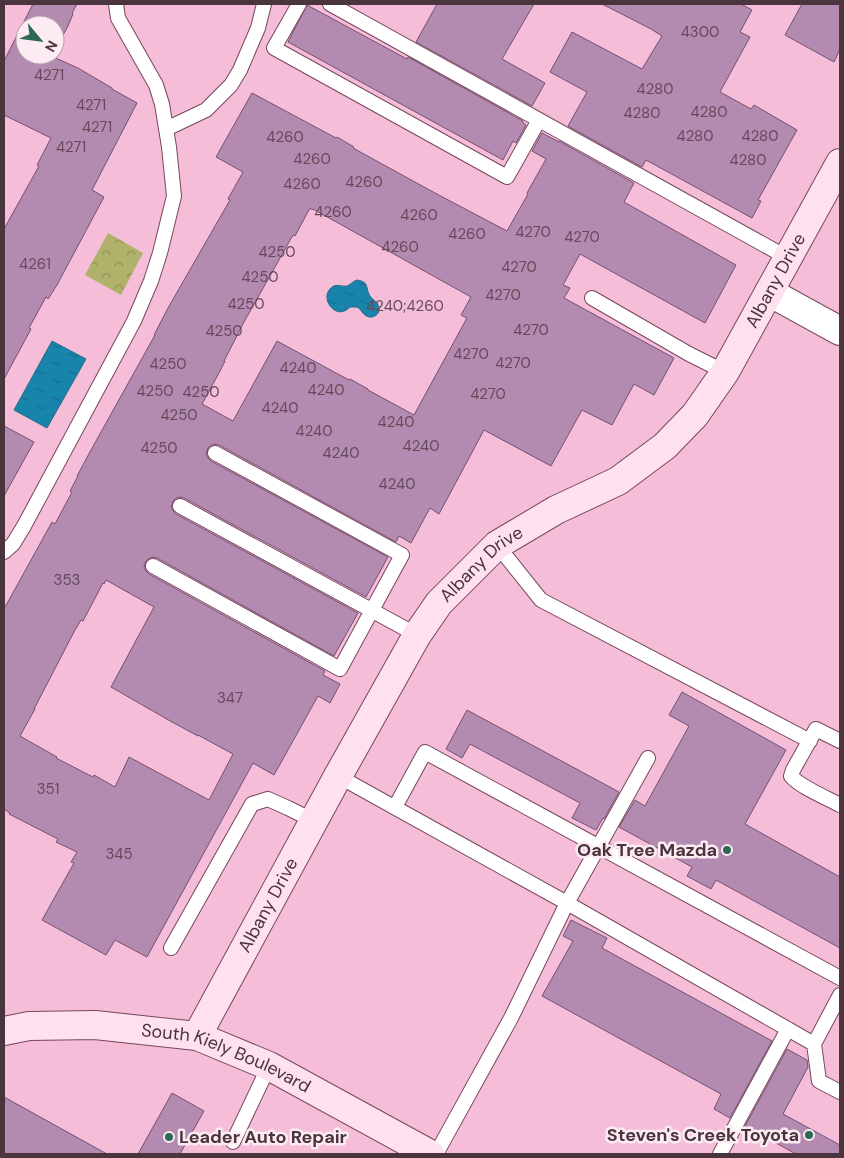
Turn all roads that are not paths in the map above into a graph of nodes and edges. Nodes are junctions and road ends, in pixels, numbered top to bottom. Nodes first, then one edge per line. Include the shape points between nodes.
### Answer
1 (116, 4) edge
2 (264, 4) edge
3 (299, 4) edge
4 (330, 4) edge
5 (539, 120) junction
6 (166, 129) junction
7 (840, 163) edge
8 (788, 258) junction
9 (769, 292) junction
10 (592, 298) dead end
11 (840, 331) edge
12 (726, 372) junction
13 (214, 453) dead end
14 (180, 506) dead end
15 (498, 545) junction
16 (4, 552) edge
17 (153, 566) dead end
18 (372, 611) junction
19 (417, 635) junction
20 (810, 741) junction
21 (840, 742) edge
22 (648, 758) dead end
23 (338, 776) junction
24 (840, 805) edge
25 (395, 808) junction
26 (314, 821) junction
27 (598, 846) junction
28 (567, 903) junction
29 (171, 948) dead end
30 (840, 978) edge
31 (840, 995) edge
32 (788, 1029) junction
33 (4, 1032) edge
34 (197, 1036) junction
35 (814, 1044) junction
36 (270, 1066) junction
37 (840, 1092) edge
38 (233, 1142) dead end
39 (430, 1154) edge
40 (436, 1154) edge
41 (720, 1154) edge

1 - 6 lane via 118,18 156,85
2 - 6 lane via 258,28 231,85 206,110
3 - 5 lane via 274,48 507,177
4 - 5 lane
5 - 8 lane
6 - 16 lane via 174,196 151,281 134,321 24,526
7 - 8 street, Albany Drive
8 - 9 street, Albany Drive
9 - 11 street
9 - 12 street, Albany Drive
10 - 12 lane
12 - 15 street, Albany Drive via 695,415 664,446 618,481 556,510
13 - 18 lane via 402,555
14 - 18 lane
15 - 19 street, Albany Drive via 439,603
15 - 20 lane via 540,600
17 - 18 lane via 340,669
18 - 19 lane
19 - 23 street, Albany Drive
20 - 21 lane via 816,730
20 - 24 lane via 791,776
22 - 27 lane
23 - 25 lane
23 - 26 street, Albany Drive
25 - 27 lane via 425,752
25 - 28 lane
26 - 29 lane via 268,799 252,804
26 - 34 street, Albany Drive
27 - 28 lane
27 - 30 lane
28 - 32 lane
28 - 40 lane via 511,1018
31 - 35 lane
32 - 35 lane
32 - 41 lane
33 - 34 street, South Kiely Boulevard via 29,1026 95,1025
34 - 36 street, South Kiely Boulevard
35 - 37 lane via 820,1081
36 - 38 lane
36 - 39 street, South Kiely Boulevard

